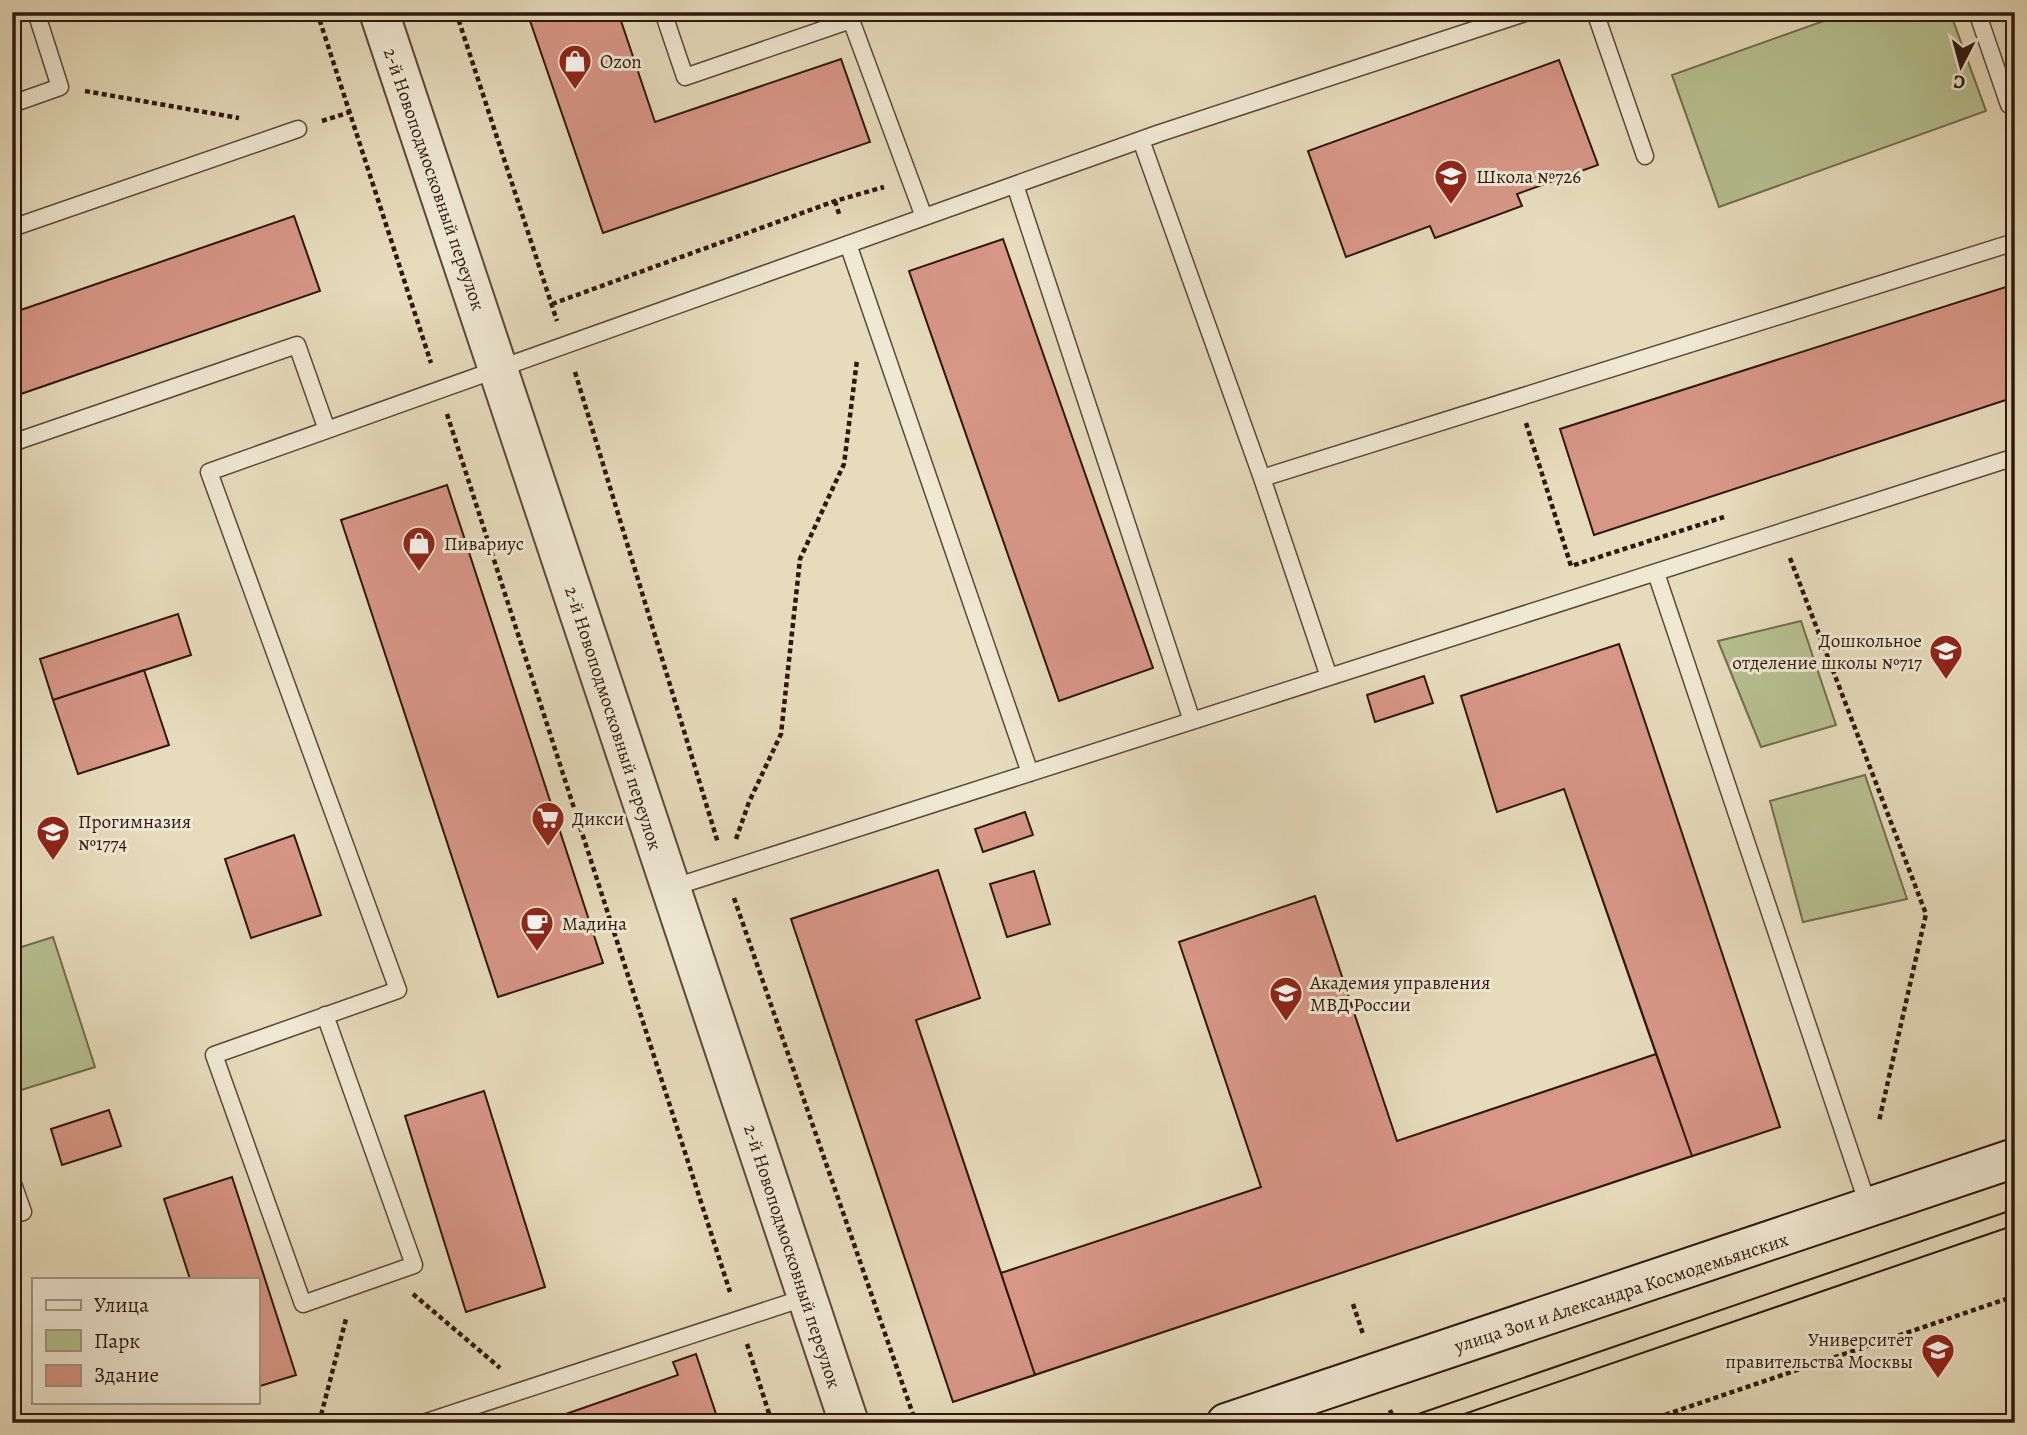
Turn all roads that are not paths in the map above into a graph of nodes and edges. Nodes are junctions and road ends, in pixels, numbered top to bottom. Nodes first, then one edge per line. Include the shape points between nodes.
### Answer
1 (36, 12) edge
2 (379, 12) edge
3 (663, 12) edge
4 (1528, 12) edge
5 (1595, 12) edge
6 (1977, 12) edge
7 (12, 104) edge
8 (2009, 105) dead end
9 (299, 129) road end
10 (1141, 140) junction
11 (1645, 156) dead end
12 (1015, 185) junction
13 (925, 217) junction
14 (12, 228) edge
15 (2015, 242) edge
16 (848, 244) junction
17 (499, 369) junction
18 (327, 430) junction
19 (12, 443) edge
20 (2015, 457) edge
21 (1262, 478) junction
22 (1656, 573) junction
23 (1329, 677) junction
24 (1192, 721) junction
25 (1030, 773) junction
26 (670, 888) junction
27 (325, 1015) junction
28 (2015, 1158) edge
29 (12, 1181) edge
30 (1869, 1209) junction
31 (12, 1215) edge
32 (807, 1297) junction
33 (423, 1423) edge
34 (849, 1423) edge
35 (1226, 1423) edge

1 - 7 lane via 60,87
2 - 17 street, 2-й Новоподмосковный переулок
3 - 13 lane via 685,76 851,20
4 - 10 lane
5 - 11 lane
6 - 8 lane
9 - 14 lane
10 - 12 lane
10 - 21 lane
12 - 13 lane
12 - 24 lane
13 - 16 lane
15 - 21 lane
16 - 17 lane
16 - 25 lane
17 - 18 lane
17 - 26 street, 2-й Новоподмосковный переулок
18 - 19 lane via 297,345
18 - 27 lane via 209,472 398,990
20 - 22 lane
21 - 23 lane
22 - 23 lane
22 - 30 lane
23 - 24 lane
24 - 25 lane
25 - 26 lane
26 - 32 street, 2-й Новоподмосковный переулок
27 - 27 lane via 214,1055 303,1304 414,1265
28 - 30 street, улица Зои и Александра Космодемьянских
29 - 31 lane via 23,1212
30 - 35 street, улица Зои и Александра Космодемьянских
32 - 33 lane
32 - 34 street, 2-й Новоподмосковный переулок

